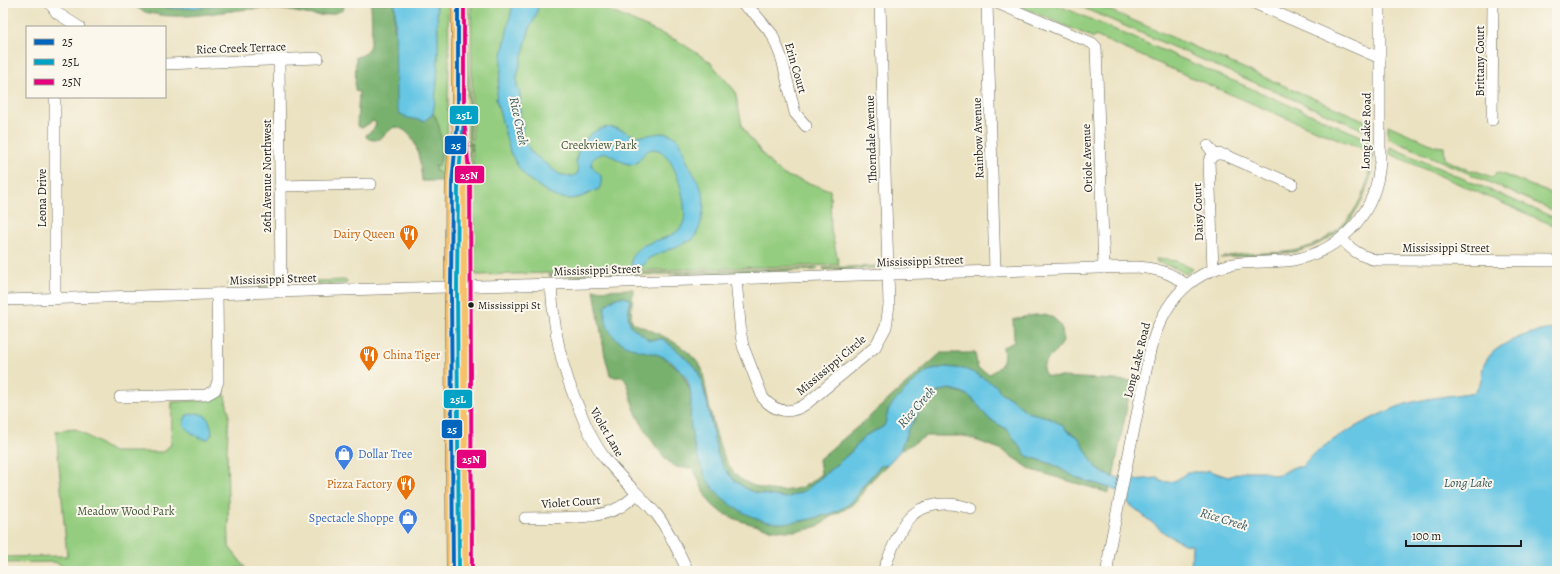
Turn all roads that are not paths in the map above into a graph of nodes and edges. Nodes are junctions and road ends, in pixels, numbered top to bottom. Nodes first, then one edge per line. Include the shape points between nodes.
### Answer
1 (50, 3) edge
2 (458, 3) edge
3 (743, 3) edge
4 (880, 3) edge
5 (987, 3) edge
6 (997, 3) edge
7 (1254, 3) edge
8 (1380, 3) edge
9 (1493, 3) edge
10 (1267, 6) edge
11 (73, 26) edge
12 (318, 58) dead end
13 (1380, 58) junction
14 (279, 60) junction
15 (166, 64) edge
16 (55, 98) edge
17 (458, 118) junction
18 (1492, 120) dead end
19 (806, 126) dead end
20 (371, 184) dead end
21 (1292, 184) dead end
22 (280, 186) junction
23 (1342, 238) junction
24 (1557, 261) edge
25 (1104, 268) junction
26 (1213, 270) junction
27 (995, 271) junction
28 (887, 275) junction
29 (736, 279) junction
30 (552, 285) junction
31 (1186, 285) junction
32 (465, 286) junction
33 (451, 287) junction
34 (281, 292) junction
35 (217, 294) junction
36 (55, 299) junction
37 (3, 300) edge
38 (120, 397) dead end
39 (637, 494) junction
40 (972, 509) dead end
41 (525, 518) dead end
42 (453, 571) edge
43 (466, 571) edge
44 (688, 571) edge
45 (883, 571) edge
46 (1107, 571) edge

1 - 11 street via 57,13
2 - 17 main road
3 - 19 street, Erin Court via 772,34 782,59 796,113
4 - 28 street, Thorndale Avenue
5 - 27 street, Rainbow Avenue
6 - 25 street, Oriole Avenue via 1092,43 1096,47
7 - 10 street
8 - 13 street, Long Lake Road
9 - 18 street, Brittany Court
10 - 13 street
12 - 14 street, Rice Creek Terrace
13 - 23 street, Long Lake Road via 1379,171 1368,206
14 - 15 street, Rice Creek Terrace
14 - 22 street, 26th Avenue Northwest
16 - 36 street, Leona Drive
17 - 32 main road via 464,182
17 - 33 main road via 452,182
20 - 22 street
21 - 26 street, Daisy Court via 1211,150 1209,161
22 - 34 street, 26th Avenue Northwest
23 - 24 street, Mississippi Street via 1357,254 1376,260
23 - 26 street, Long Lake Road via 1324,250 1304,257 1242,263
25 - 27 street, Mississippi Street
25 - 31 street, Mississippi Street via 1156,269 1172,274
26 - 31 street, Long Lake Road
27 - 28 street, Mississippi Street
28 - 29 street, Mississippi Street
28 - 29 street, Mississippi Circle via 888,316 886,327 875,347 806,404 799,409 786,411 775,409 760,393 743,346
29 - 30 street, Mississippi Street
30 - 32 street, Mississippi Street
30 - 39 street, Violet Lane via 559,356 574,398 603,455
31 - 46 street, Long Lake Road via 1170,303 1154,334
32 - 33 street, Mississippi Street
32 - 43 main road
33 - 34 street, Mississippi Street
33 - 42 main road
34 - 35 street, Mississippi Street
35 - 36 street, Mississippi Street
35 - 38 street via 218,381 215,390 206,395
36 - 37 street, Mississippi Street
39 - 41 street, Violet Court via 620,507 600,515
39 - 44 street, Violet Lane via 665,527
40 - 45 street via 960,505 939,504 922,509 906,522

